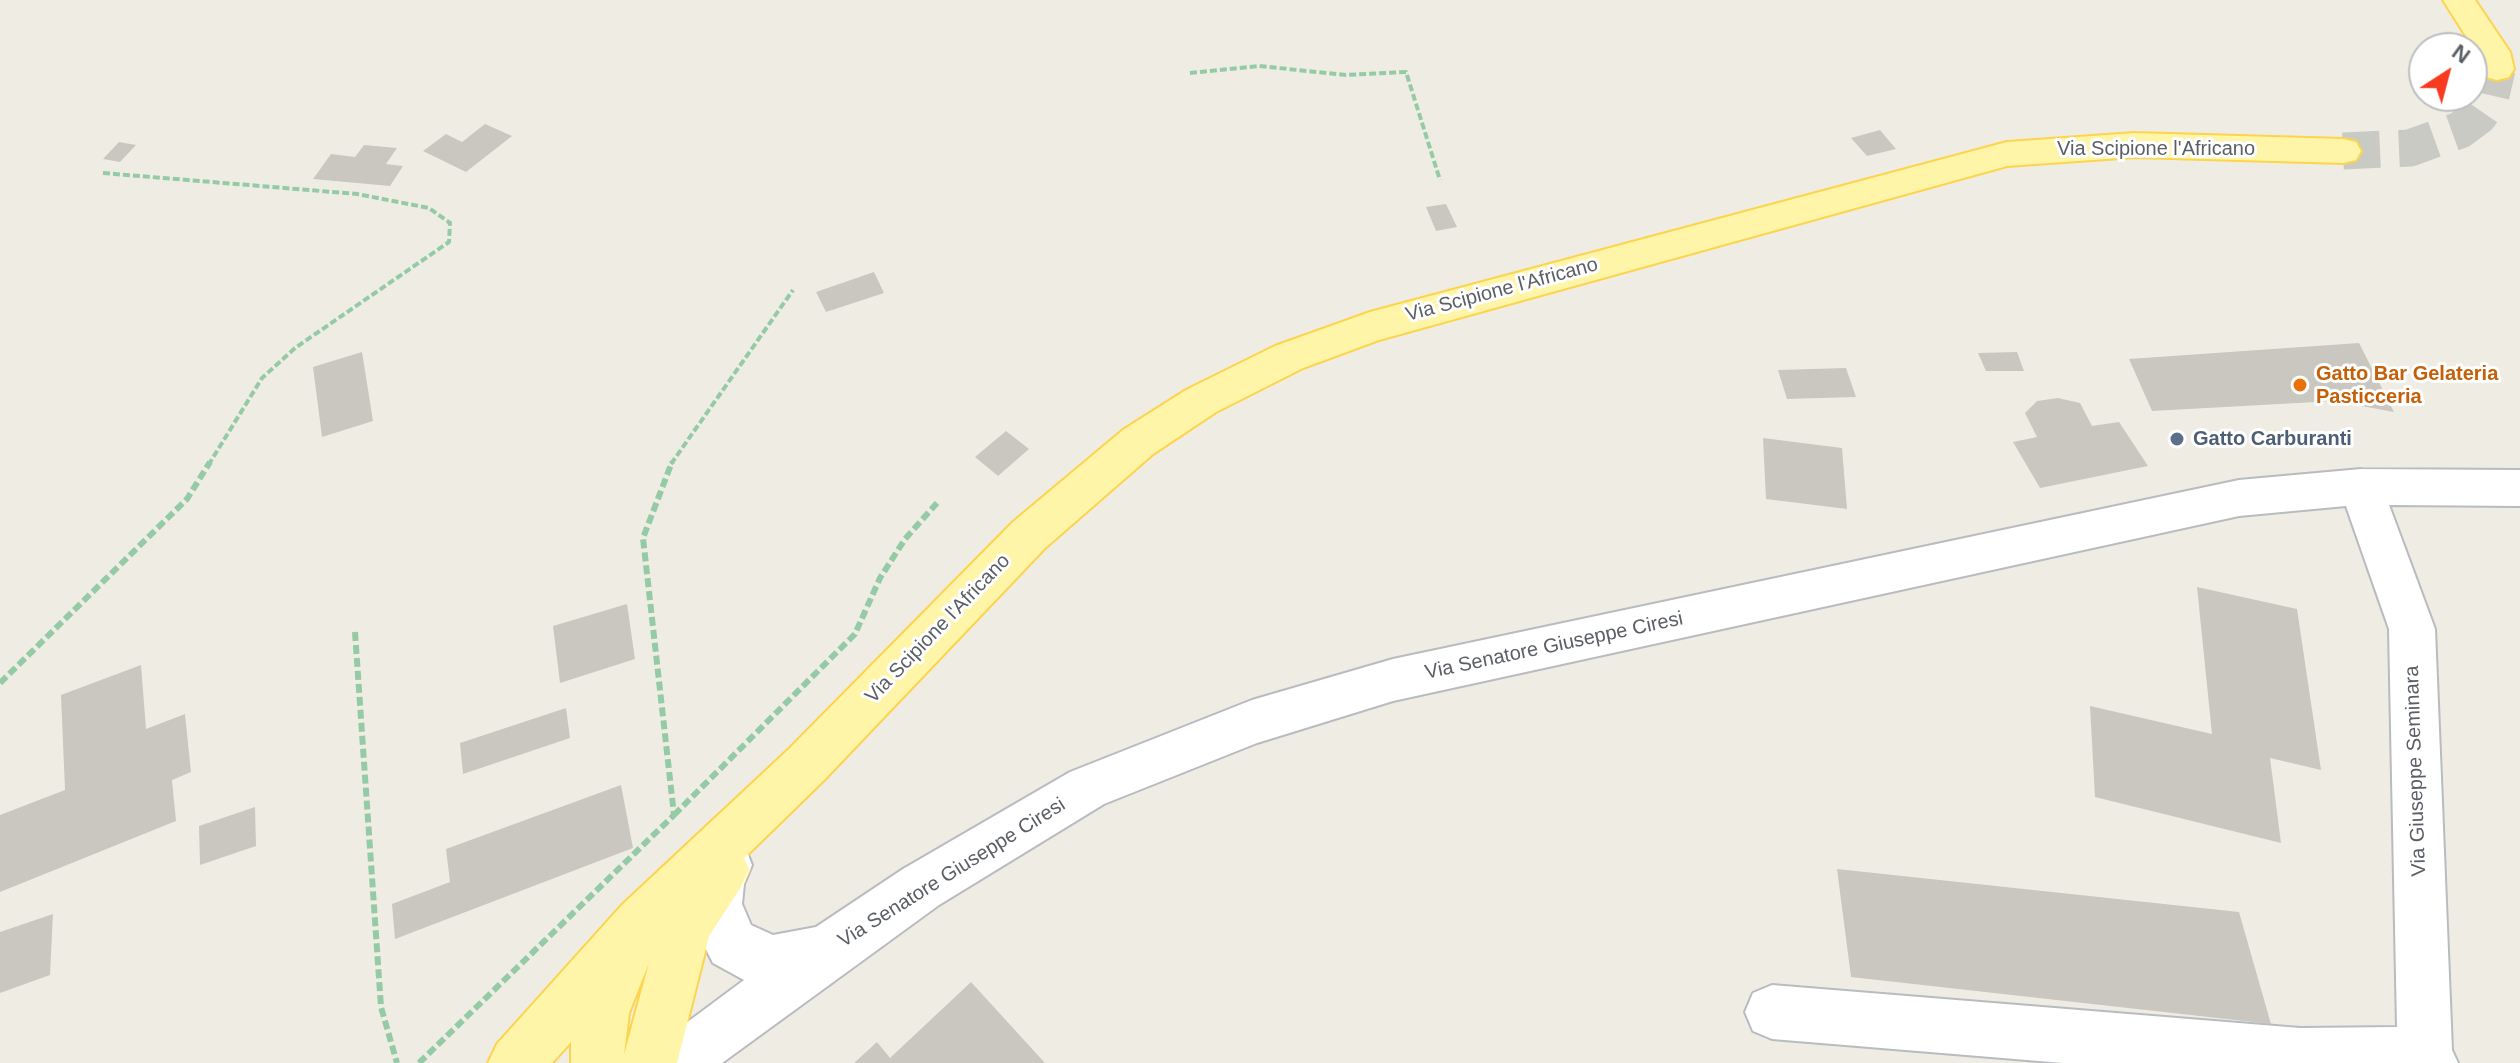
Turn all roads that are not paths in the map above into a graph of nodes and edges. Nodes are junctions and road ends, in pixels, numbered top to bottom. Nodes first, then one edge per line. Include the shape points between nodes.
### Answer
1 (2459, 0) edge
2 (2497, 69) tunnel mouth
3 (2343, 151) tunnel mouth
4 (2361, 487) junction
5 (2520, 488) edge
6 (807, 764) junction
7 (732, 856) junction
8 (640, 923) junction
9 (827, 951) junction
10 (1772, 1012) dead end
11 (2427, 1058) edge
12 (516, 1063) edge
13 (599, 1063) edge
14 (649, 1063) edge
15 (677, 1063) edge

1 - 2 main road via 2487,40
3 - 6 main road, Via Scipione l'Africano via 2135,145 2007,154 1385,322 1289,357 1201,401 1082,487
4 - 5 street, Via Senatore Giuseppe Ciresi
4 - 9 street, Via Senatore Giuseppe Ciresi via 2239,498 1393,680 1252,722 1087,788 921,887
4 - 11 street, Via Giuseppe Seminara via 2412,629
6 - 7 main road
6 - 8 main road
7 - 9 street via 719,880 716,904 720,926 732,944 773,961
7 - 14 main road via 695,907 683,936
8 - 12 main road
8 - 13 main road via 602,1013
9 - 15 street, Via Senatore Giuseppe Ciresi
10 - 11 street via 2300,1055

